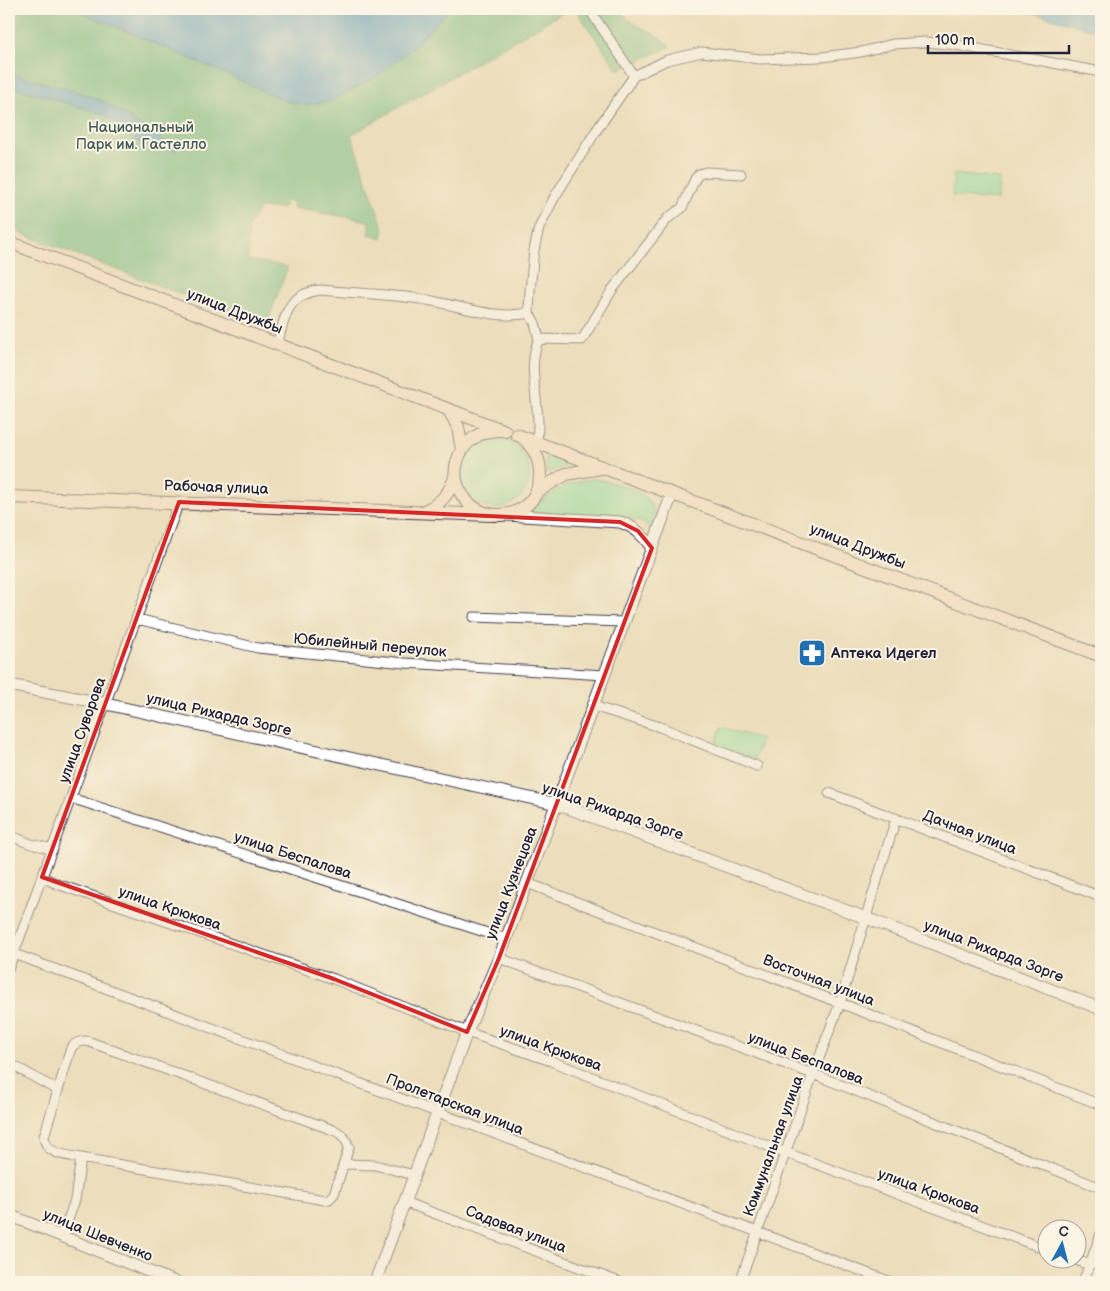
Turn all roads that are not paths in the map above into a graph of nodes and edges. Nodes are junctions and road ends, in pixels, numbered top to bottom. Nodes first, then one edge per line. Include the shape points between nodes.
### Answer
1 (589, 9) edge
2 (1101, 72) edge
3 (634, 76) junction
4 (741, 174) dead end
5 (9, 242) edge
6 (529, 314) junction
7 (539, 339) junction
8 (277, 344) junction
9 (449, 410) junction
10 (511, 433) junction
11 (537, 448) junction
12 (462, 450) junction
13 (603, 467) junction
14 (455, 476) junction
15 (536, 492) junction
16 (672, 494) junction
17 (9, 497) edge
18 (179, 502) junction
19 (421, 512) junction
20 (492, 515) junction
21 (505, 515) junction
22 (652, 548) junction
23 (474, 617) dead end
24 (137, 619) junction
25 (624, 622) junction
26 (1101, 656) edge
27 (604, 675) junction
28 (9, 685) edge
29 (106, 704) junction
30 (593, 706) junction
31 (758, 766) dead end
32 (829, 793) dead end
33 (71, 798) junction
34 (557, 804) junction
35 (896, 818) junction
36 (9, 835) edge
37 (53, 849) junction
38 (42, 877) junction
39 (527, 883) junction
40 (1101, 897) edge
41 (866, 918) junction
42 (506, 939) junction
43 (11, 952) edge
44 (499, 958) junction
45 (9, 967) edge
46 (840, 1003) junction
47 (1101, 1008) edge
48 (467, 1032) junction
49 (9, 1063) edge
50 (813, 1074) junction
51 (57, 1090) junction
52 (1101, 1105) edge
53 (438, 1112) junction
54 (785, 1152) junction
55 (81, 1158) junction
56 (344, 1164) junction
57 (414, 1175) junction
58 (1101, 1188) edge
59 (404, 1202) junction
60 (9, 1215) edge
61 (757, 1232) junction
62 (1101, 1234) edge
63 (62, 1237) junction
64 (1038, 1246) edge
65 (1101, 1263) edge
66 (1090, 1265) junction
67 (175, 1282) edge
68 (374, 1282) edge
69 (619, 1282) edge
70 (740, 1282) edge
71 (890, 1282) edge
72 (1083, 1282) edge

1 - 3 street
2 - 3 street via 927,42 893,44 822,57 760,58 702,52 667,60
3 - 6 street via 596,131 539,228
4 - 7 street via 699,174 682,208 668,218 612,290 582,340
5 - 8 main road, улица Дружбы
6 - 7 street
6 - 8 street via 498,315 426,300 319,290 297,297 290,306
7 - 11 street via 534,349
8 - 9 main road, улица Дружбы
9 - 10 main road, улица Дружбы
9 - 12 main road via 458,427
10 - 11 main road
10 - 12 main road via 492,430 480,434
11 - 13 main road, улица Дружбы
11 - 15 main road via 540,476
12 - 14 main road via 456,462
13 - 15 main road via 566,474
13 - 16 main road, улица Дружбы
14 - 19 main road via 439,502
14 - 20 main road via 466,502 478,511
15 - 21 main road via 523,507
16 - 22 street, улица Кузнецова
16 - 26 main road, улица Дружбы
17 - 18 main road, Рабочая улица
18 - 19 main road, Рабочая улица
18 - 24 street, улица Суворова
19 - 20 main road, Рабочая улица
20 - 21 main road
21 - 22 street via 620,522 638,531
22 - 25 street, улица Кузнецова
23 - 25 street
24 - 27 street, Юбилейный переулок via 258,648 404,663
24 - 29 street, улица Суворова
25 - 27 street, улица Кузнецова
27 - 30 street, улица Кузнецова
28 - 29 street, улица Рихарда Зорге
29 - 33 street, улица Суворова
29 - 34 street, улица Рихарда Зорге
30 - 31 street via 660,727
30 - 34 street, улица Кузнецова
32 - 35 street, Дачная улица
33 - 37 street, улица Суворова
33 - 42 street, улица Беспалова
34 - 39 street, улица Кузнецова
34 - 41 street, улица Рихарда Зорге
35 - 40 street, Дачная улица
35 - 41 street, Коммунальная улица
36 - 37 street
37 - 38 street, улица Суворова
38 - 43 street, улица Суворова
38 - 48 street, улица Крюкова via 334,979
39 - 42 street, улица Кузнецова
39 - 46 street, Восточная улица
41 - 46 street, Коммунальная улица
41 - 47 street, улица Рихарда Зорге
42 - 44 street, улица Кузнецова
43 - 45 street, улица Суворова
43 - 53 street, Пролетарская улица
44 - 48 street, улица Кузнецова
44 - 50 street, улица Беспалова
46 - 50 street, Коммунальная улица
46 - 52 street, Восточная улица
48 - 53 street, улица Кузнецова
48 - 54 street, улица Крюкова via 551,1061
49 - 51 street
50 - 54 street, Коммунальная улица
50 - 58 street, улица Беспалова
51 - 55 street via 44,1142 54,1152
51 - 56 street via 71,1048 87,1041 336,1130 347,1140 349,1147
53 - 57 street, улица Кузнецова
53 - 61 street, Пролетарская улица
54 - 61 street, Коммунальная улица
54 - 64 street, улица Крюкова
55 - 56 street via 325,1200 334,1194
55 - 63 street via 75,1200
56 - 57 street via 375,1165
57 - 59 street, улица Кузнецова
59 - 68 street, улица Кузнецова
59 - 69 street, Садовая улица
60 - 63 street, улица Шевченко
61 - 70 street, Коммунальная улица
61 - 71 street, Пролетарская улица
62 - 66 street
63 - 67 street, улица Шевченко
65 - 66 street
66 - 72 street

